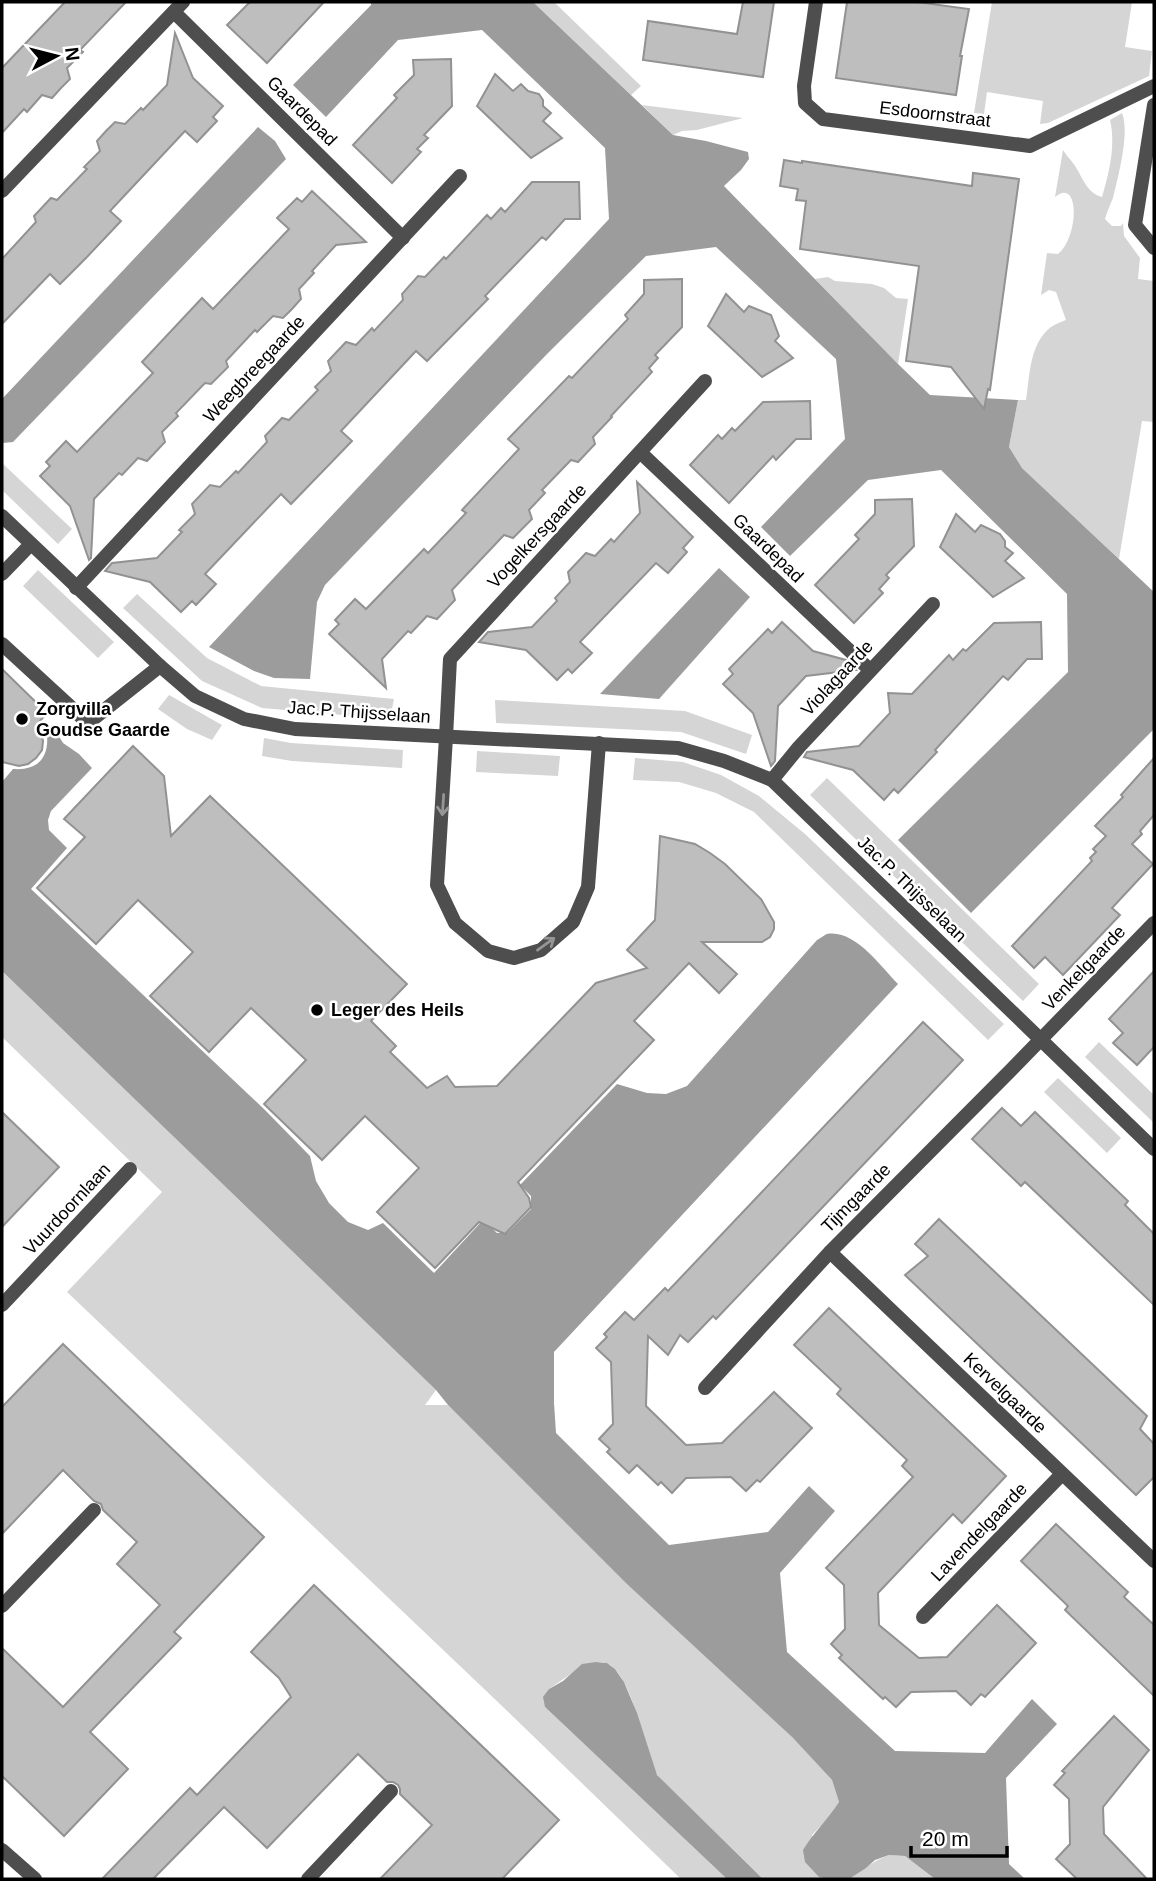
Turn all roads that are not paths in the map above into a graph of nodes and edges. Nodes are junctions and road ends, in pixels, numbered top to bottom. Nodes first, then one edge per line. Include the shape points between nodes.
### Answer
1 (816, 2) edge
2 (178, 7) edge
3 (1154, 86) edge
4 (1154, 105) edge
5 (460, 176) dead end
6 (2, 191) edge
7 (403, 238) junction
8 (1154, 248) edge
9 (705, 381) dead end
10 (640, 453) junction
11 (2, 516) edge
12 (30, 544) junction
13 (2, 574) edge
14 (76, 588) junction
15 (933, 604) dead end
16 (2, 643) edge
17 (160, 666) junction
18 (870, 670) junction
19 (446, 737) junction
20 (599, 743) junction
21 (772, 780) junction
22 (1154, 923) edge
23 (1040, 1040) junction
24 (1154, 1149) edge
25 (130, 1169) dead end
26 (830, 1252) junction
27 (2, 1305) edge
28 (705, 1388) dead end
29 (1062, 1474) junction
30 (94, 1510) dead end
31 (1154, 1561) edge
32 (2, 1606) edge
33 (923, 1617) dead end
34 (391, 1791) dead end
35 (2, 1852) edge
36 (35, 1879) edge
37 (308, 1879) edge

1 - 3 street, Esdoornstraat via 805,103 823,119 1030,146
2 - 6 street
2 - 7 street, Gaardepad
4 - 8 street via 1135,225
5 - 7 street, Weegbreegaarde
7 - 14 street, Weegbreegaarde
9 - 10 street, Vogelkersgaarde
10 - 18 street, Gaardepad
10 - 19 street, Vogelkersgaarde via 450,659
11 - 12 street, Jac.P. Thijsselaan
12 - 13 street
12 - 14 street, Jac.P. Thijsselaan
14 - 17 street, Jac.P. Thijsselaan
15 - 18 street, Violagaarde
16 - 17 street via 88,723
17 - 19 street, Jac.P. Thijsselaan via 195,695 244,719 295,729
18 - 21 street, Violagaarde
19 - 20 street, Jac.P. Thijsselaan
19 -> 20 street, Jac.P. Thijsselaan via 437,885 454,923 488,950 514,958 541,950 573,922 588,887
20 - 21 street, Jac.P. Thijsselaan via 678,748
21 - 23 street, Jac.P. Thijsselaan
22 - 23 street, Venkelgaarde
23 - 24 street, Jac.P. Thijsselaan
23 - 26 street, Tijmgaarde
25 - 27 street, Vuurdoornlaan
26 - 28 street, Tijmgaarde
26 - 29 street, Kervelgaarde
29 - 31 street, Kervelgaarde
29 - 33 street, Lavendelgaarde
30 - 32 street
34 - 37 street
35 - 36 street

